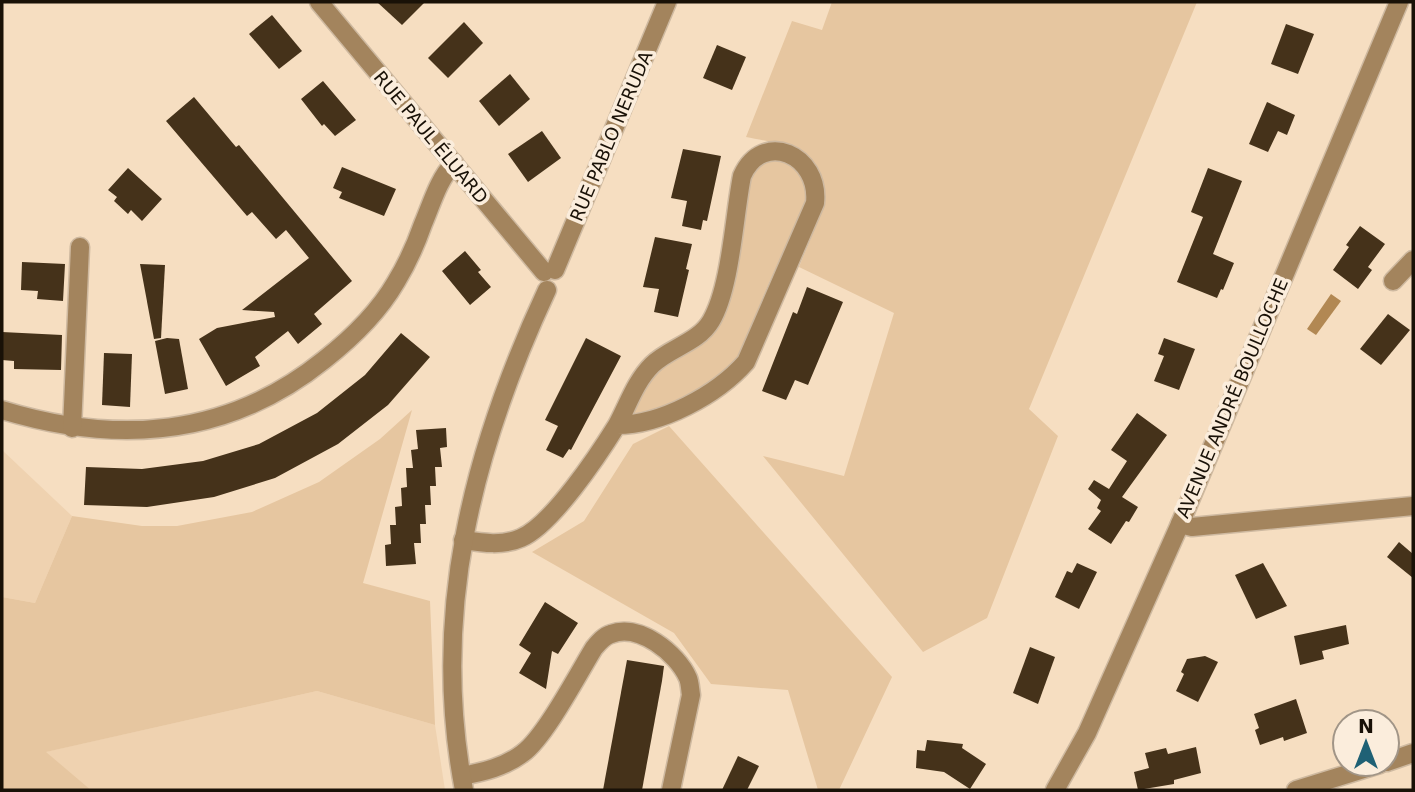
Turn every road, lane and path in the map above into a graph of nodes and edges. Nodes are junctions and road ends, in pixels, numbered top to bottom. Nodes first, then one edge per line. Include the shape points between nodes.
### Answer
1 (319, 2) edge
2 (667, 2) edge
3 (1399, 2) edge
4 (454, 163) junction
5 (80, 247) dead end
6 (1413, 260) edge
7 (549, 277) junction
8 (1393, 281) dead end
9 (2, 410) edge
10 (617, 425) junction
11 (72, 428) junction
12 (1413, 506) edge
13 (1180, 524) junction
14 (463, 540) junction
15 (1335, 778) edge
16 (463, 783) edge
17 (671, 790) edge
18 (1055, 790) edge
19 (1296, 790) edge

1 - 4 street, RUE PAUL ÉLUARD
2 - 7 street, RUE PABLO NERUDA
3 - 13 street, AVENUE ANDRÉ BOULLOCHE
4 - 7 street, RUE PAUL ÉLUARD
4 - 11 street via 440,181 407,261 383,302 303,377 262,401 183,427 134,431
5 - 11 street
6 - 8 street
7 - 14 street, RUE PABLO NERUDA via 491,427
9 - 11 street
10 - 10 street via 635,425 696,401 733,377 746,362 815,203 811,174 796,158 766,152 748,162 722,291 711,321 693,340 651,366
10 - 14 street via 543,522 524,537 510,542
12 - 13 street via 1219,525
13 - 18 street, AVENUE ANDRÉ BOULLOCHE via 1087,733
14 - 16 street, RUE PABLO NERUDA via 452,637 454,717
15 - 19 street
16 - 17 street via 523,754 594,648 612,633 623,632 645,637 665,650 688,679 691,695

